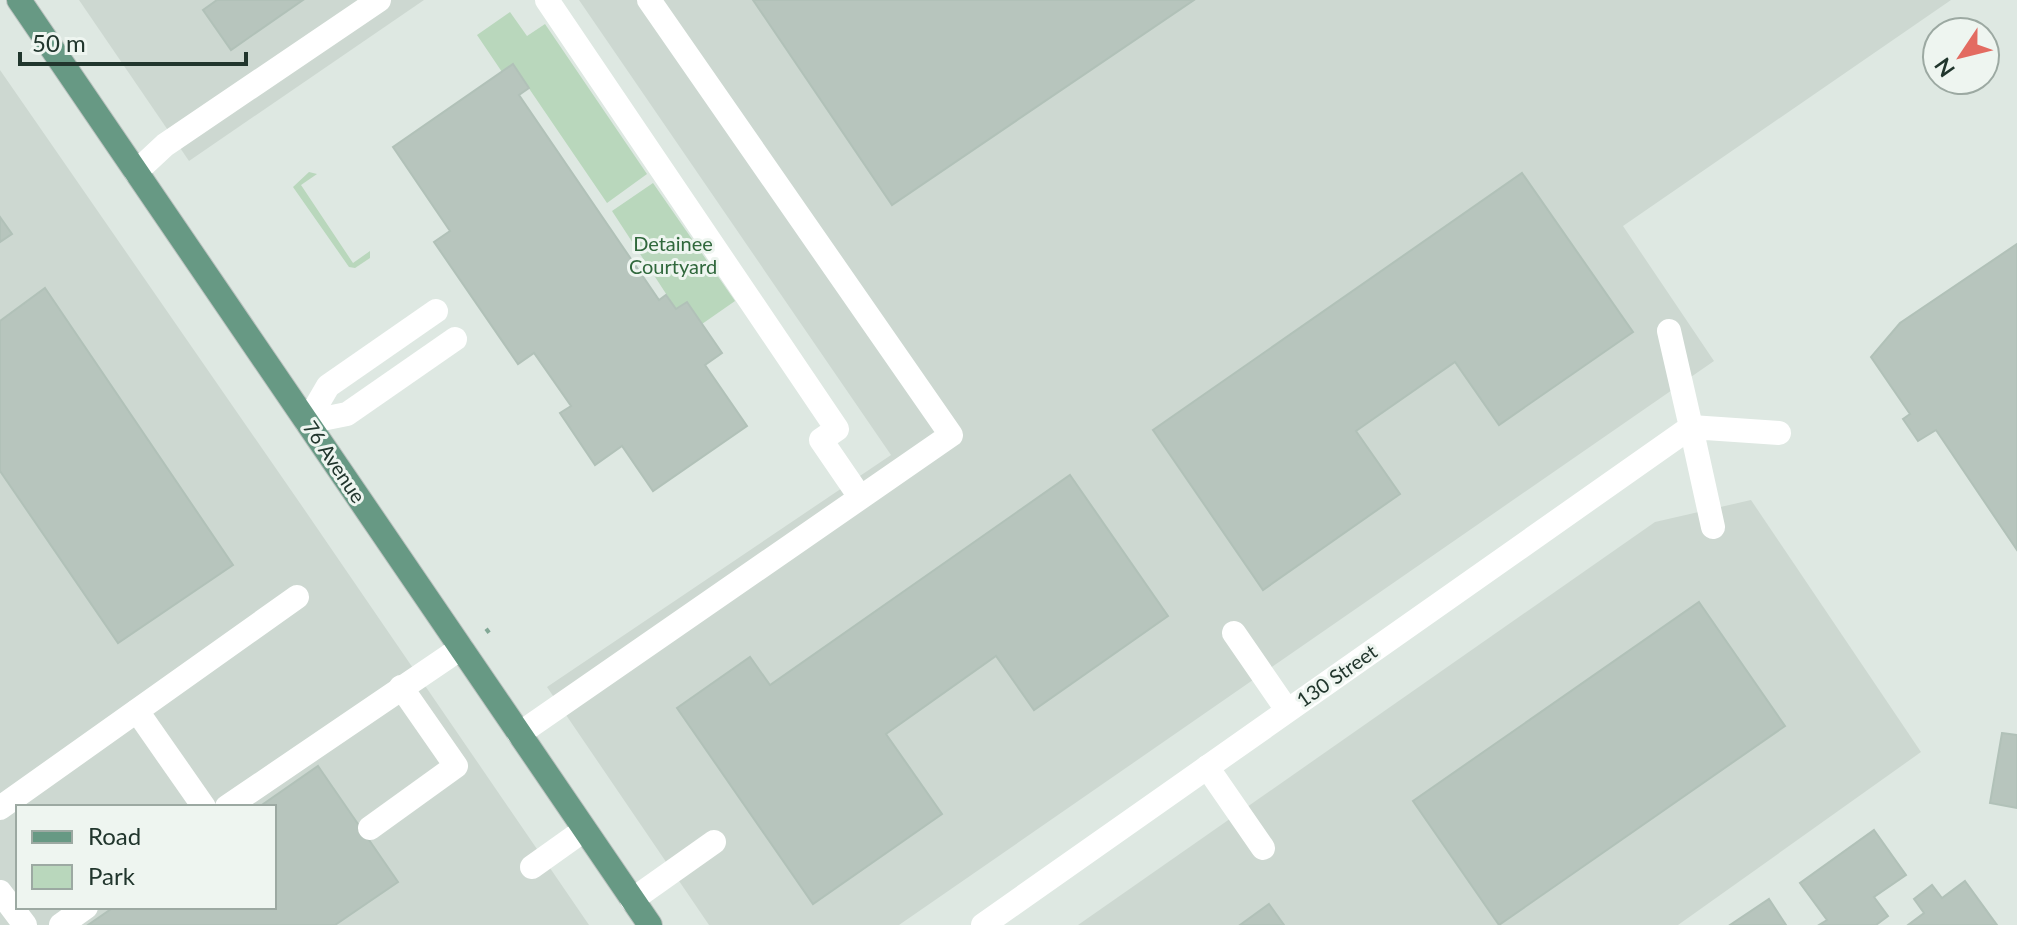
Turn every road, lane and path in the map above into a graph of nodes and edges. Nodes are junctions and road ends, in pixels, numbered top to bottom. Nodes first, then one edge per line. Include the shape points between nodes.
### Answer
1 (19, 0) edge
2 (379, 0) edge
3 (547, 0) edge
4 (649, 0) edge
5 (136, 172) junction
6 (436, 311) dead end
7 (1669, 331) dead end
8 (455, 339) dead end
9 (307, 422) junction
10 (1691, 427) junction
11 (1779, 433) dead end
12 (860, 497) junction
13 (1713, 527) dead end
14 (297, 597) dead end
15 (494, 626) dead end
16 (486, 632) dead end
17 (1234, 633) dead end
18 (461, 648) junction
19 (401, 687) junction
20 (1287, 710) junction
21 (137, 711) junction
22 (519, 734) junction
23 (1207, 767) junction
24 (203, 805) edge
25 (230, 805) edge
26 (0, 808) edge
27 (370, 828) dead end
28 (584, 830) junction
29 (714, 842) dead end
30 (1263, 848) dead end
31 (532, 867) dead end
32 (0, 892) edge
33 (632, 900) junction
34 (83, 909) edge
35 (986, 924) edge
36 (25, 925) edge
37 (61, 925) edge
38 (650, 925) edge

1 - 5 main road, 76 Avenue
2 - 5 street via 165,145
3 - 12 street via 837,429 821,440
4 - 12 street via 951,435
5 - 9 main road, 76 Avenue
6 - 9 street via 328,386
7 - 10 street
8 - 9 street via 347,414
9 - 18 main road, 76 Avenue
10 - 11 street
10 - 13 street
10 - 20 street, 130 Street
12 - 22 street
14 - 21 street
15 - 16 path
17 - 20 street
18 - 19 street
18 - 22 main road, 76 Avenue
19 - 25 street
19 - 27 street via 456,766
20 - 23 street, 130 Street
21 - 24 street
21 - 26 street
22 - 28 main road, 76 Avenue
23 - 30 street
23 - 35 street, 130 Street
28 - 31 street
28 - 33 main road, 76 Avenue
29 - 33 street
32 - 36 street
33 - 38 main road, 76 Avenue
34 - 37 street

